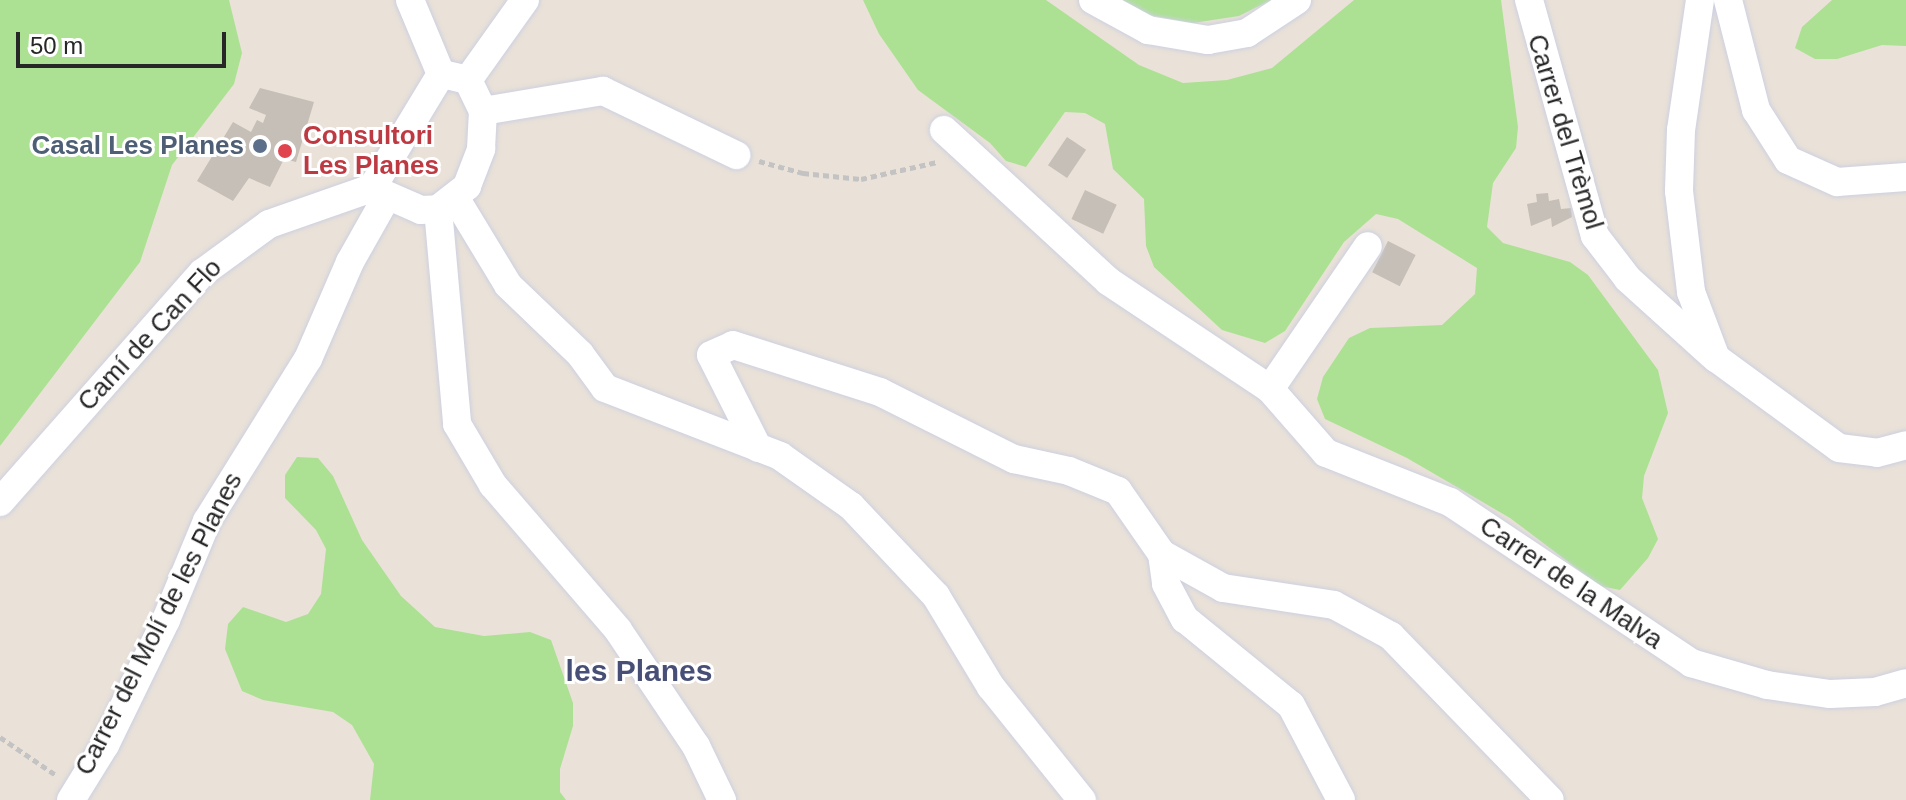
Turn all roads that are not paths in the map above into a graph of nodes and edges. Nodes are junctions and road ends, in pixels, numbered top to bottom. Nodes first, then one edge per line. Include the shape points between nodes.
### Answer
1 (410, 0) edge
2 (1093, 0) edge
3 (1297, 0) edge
4 (1529, 0) edge
5 (1700, 0) edge
6 (1728, 0) edge
7 (512, 7) edge
8 (455, 77) junction
9 (483, 111) junction
10 (953, 138) road end
11 (736, 155) road end
12 (1906, 177) edge
13 (379, 193) junction
14 (447, 204) junction
15 (1368, 246) dead end
16 (1716, 358) junction
17 (1270, 389) junction
18 (1906, 445) edge
19 (758, 448) junction
20 (0, 502) edge
21 (1162, 554) junction
22 (1906, 683) edge
23 (74, 794) edge
24 (722, 800) edge
25 (1082, 800) edge
26 (1341, 800) edge
27 (1550, 800) edge

1 - 8 street
2 - 3 street via 1148,30 1208,40 1247,33
4 - 16 street, Carrer del Trèmol via 1595,236 1621,273
5 - 16 street via 1682,116 1679,191 1691,292
6 - 12 street via 1756,110 1788,160 1837,182
7 - 8 street, Carrer del Molí de les Planes
8 - 9 street
8 - 13 street, Carrer del Molí de les Planes
9 - 11 street via 603,91
9 - 14 street via 477,167
10 - 17 street, Carrer de la Malva via 1108,281
13 - 14 street via 421,210
13 - 20 street, Camí de Can Flo via 269,224 202,273
13 - 23 street, Carrer del Molí de les Planes via 308,359 207,521 105,745
14 - 19 street via 508,285 580,354 605,388
14 - 24 street via 457,424 493,485 618,630 696,746
15 - 17 street
16 - 18 street, Carrer del Trèmol via 1839,448 1877,453
17 - 22 street, Carrer de la Malva via 1326,453 1450,502 1691,663 1767,685 1830,694 1875,692
19 - 21 street via 711,355 733,345 880,392 1014,459 1069,471 1118,491
19 - 25 street via 780,456 851,506 936,596 991,687
21 - 26 street via 1166,584 1185,619 1291,705
21 - 27 street via 1223,588 1334,605 1391,636

